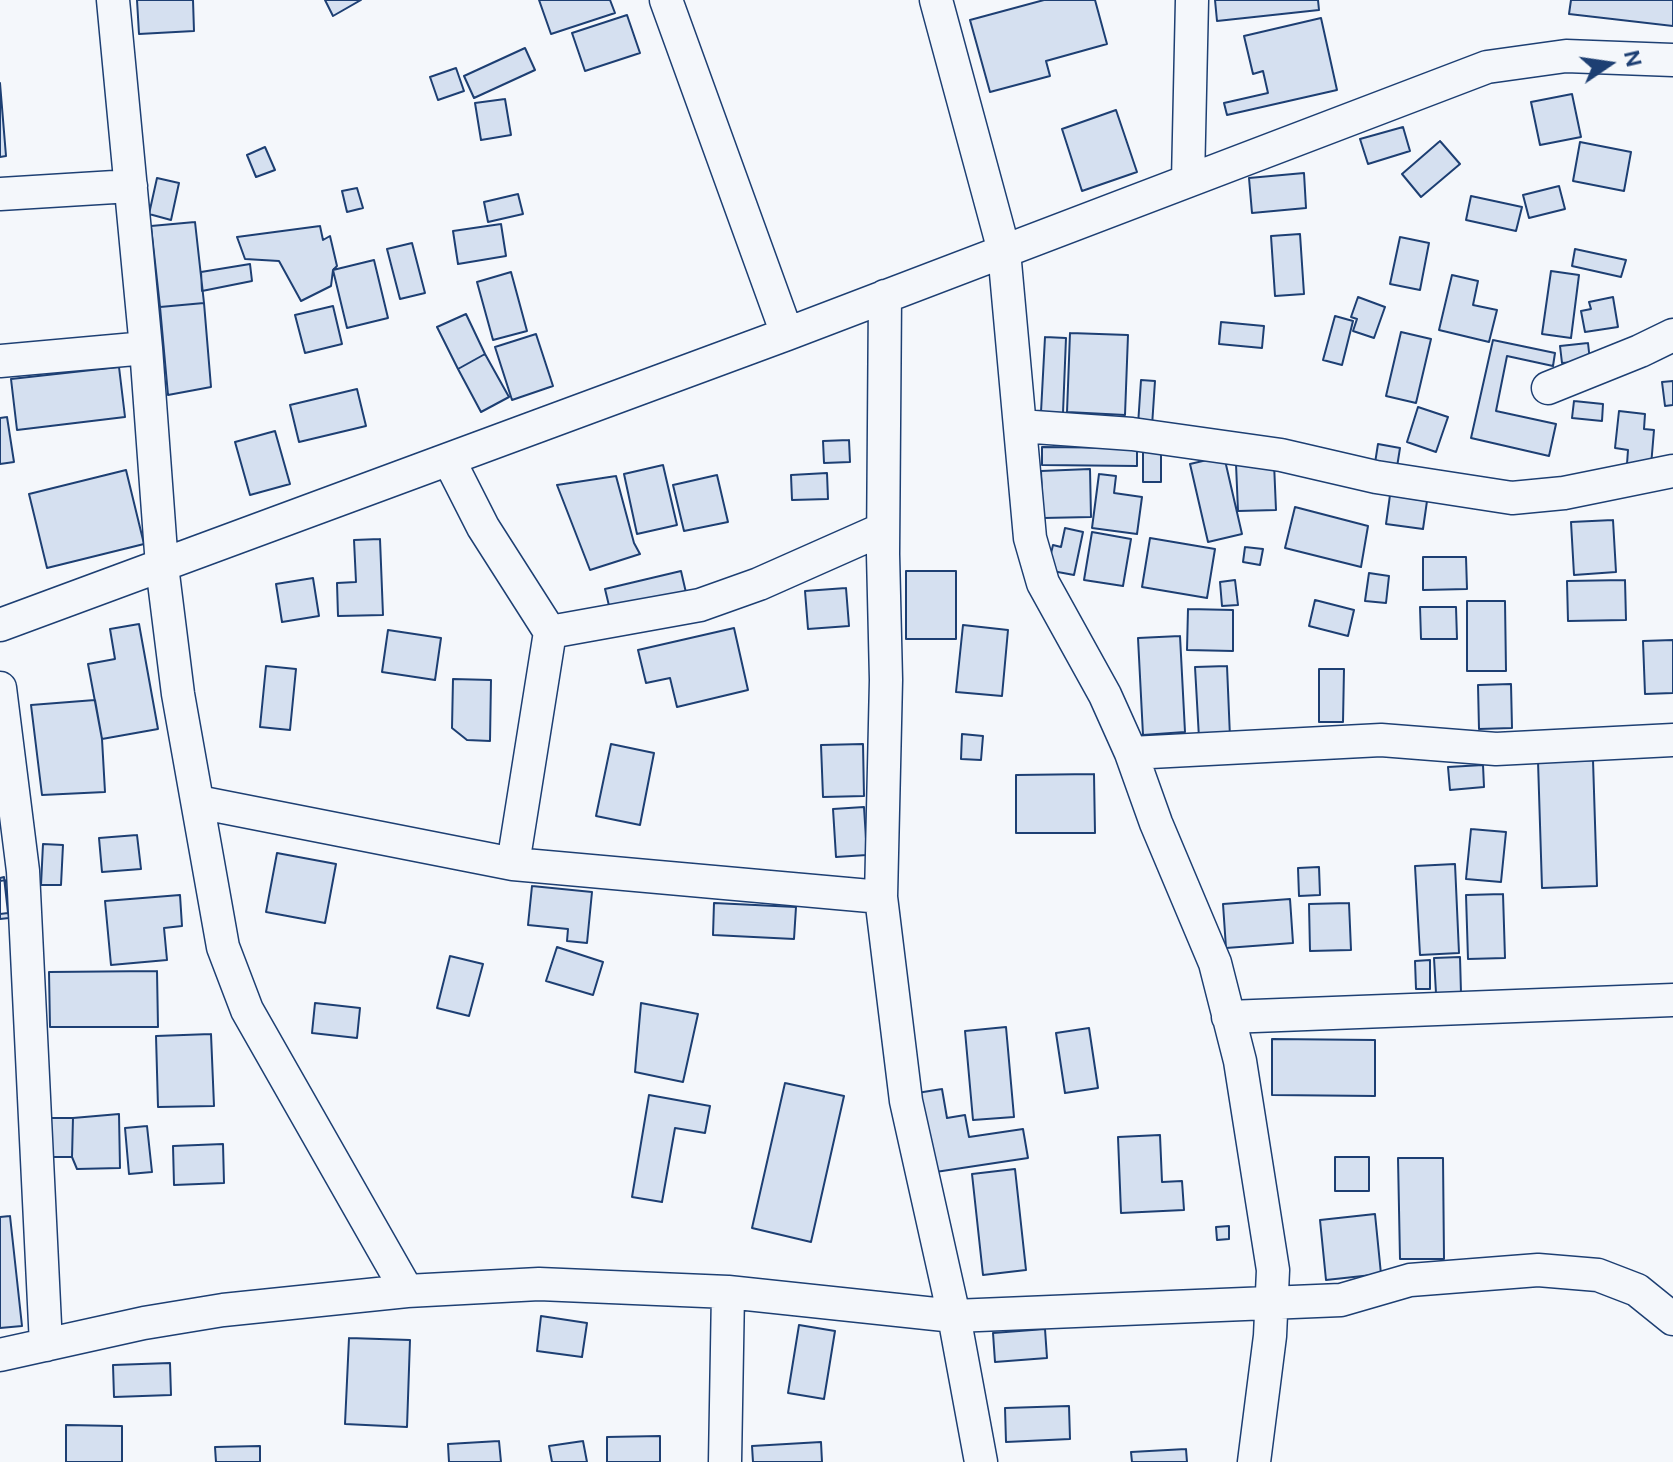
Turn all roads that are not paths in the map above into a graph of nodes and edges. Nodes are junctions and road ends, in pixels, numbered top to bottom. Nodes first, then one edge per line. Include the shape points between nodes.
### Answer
1 (113, 0) edge
2 (666, 0) edge
3 (936, 0) edge
4 (1192, 0) edge
5 (1673, 60) edge
6 (1188, 181) junction
7 (131, 186) junction
8 (0, 194) edge
9 (1004, 251) junction
10 (885, 296) junction
11 (787, 334) junction
12 (1673, 335) edge
13 (146, 348) junction
14 (0, 361) edge
15 (1548, 388) dead end
16 (1020, 426) junction
17 (449, 460) junction
18 (1673, 471) edge
19 (883, 529) junction
20 (162, 566) junction
21 (0, 625) edge
22 (550, 632) junction
23 (0, 688) edge
24 (1673, 740) edge
25 (1131, 753) junction
26 (198, 802) junction
27 (513, 864) junction
28 (881, 897) junction
29 (1673, 1000) edge
30 (1228, 1017) junction
31 (407, 1291) junction
32 (728, 1292) junction
33 (1271, 1305) junction
34 (954, 1316) junction
35 (1673, 1319) edge
36 (46, 1345) junction
37 (0, 1355) edge
38 (725, 1462) edge
39 (981, 1462) edge
40 (1254, 1462) edge

1 - 7 street
2 - 11 street
3 - 9 street
4 - 6 street
5 - 6 street via 1566,56 1487,67
6 - 9 street
7 - 8 street
7 - 13 street
9 - 10 street
9 - 16 street
10 - 11 street
10 - 19 street
11 - 17 street
12 - 15 street
13 - 14 street
13 - 20 street
16 - 18 street via 1132,434 1266,453 1512,498
16 - 25 street via 1030,538 1043,583
17 - 20 street
17 - 22 street via 483,527
19 - 22 street via 700,605
19 - 28 street
20 - 21 street
20 - 26 street
22 - 27 street
23 - 36 street via 23,871
24 - 25 street via 1496,749 1381,740
25 - 30 street via 1215,963
26 - 27 street
26 - 31 street via 223,947 247,1010
27 - 28 street
28 - 34 street via 906,1101
29 - 30 street
30 - 33 street via 1262,1196 1273,1270
31 - 32 street via 539,1284
31 - 36 street via 223,1310
32 - 34 street
32 - 38 street
33 - 34 street
33 - 35 street via 1341,1300 1410,1280 1538,1270 1598,1275 1637,1290
33 - 40 street
34 - 39 street
36 - 37 street

